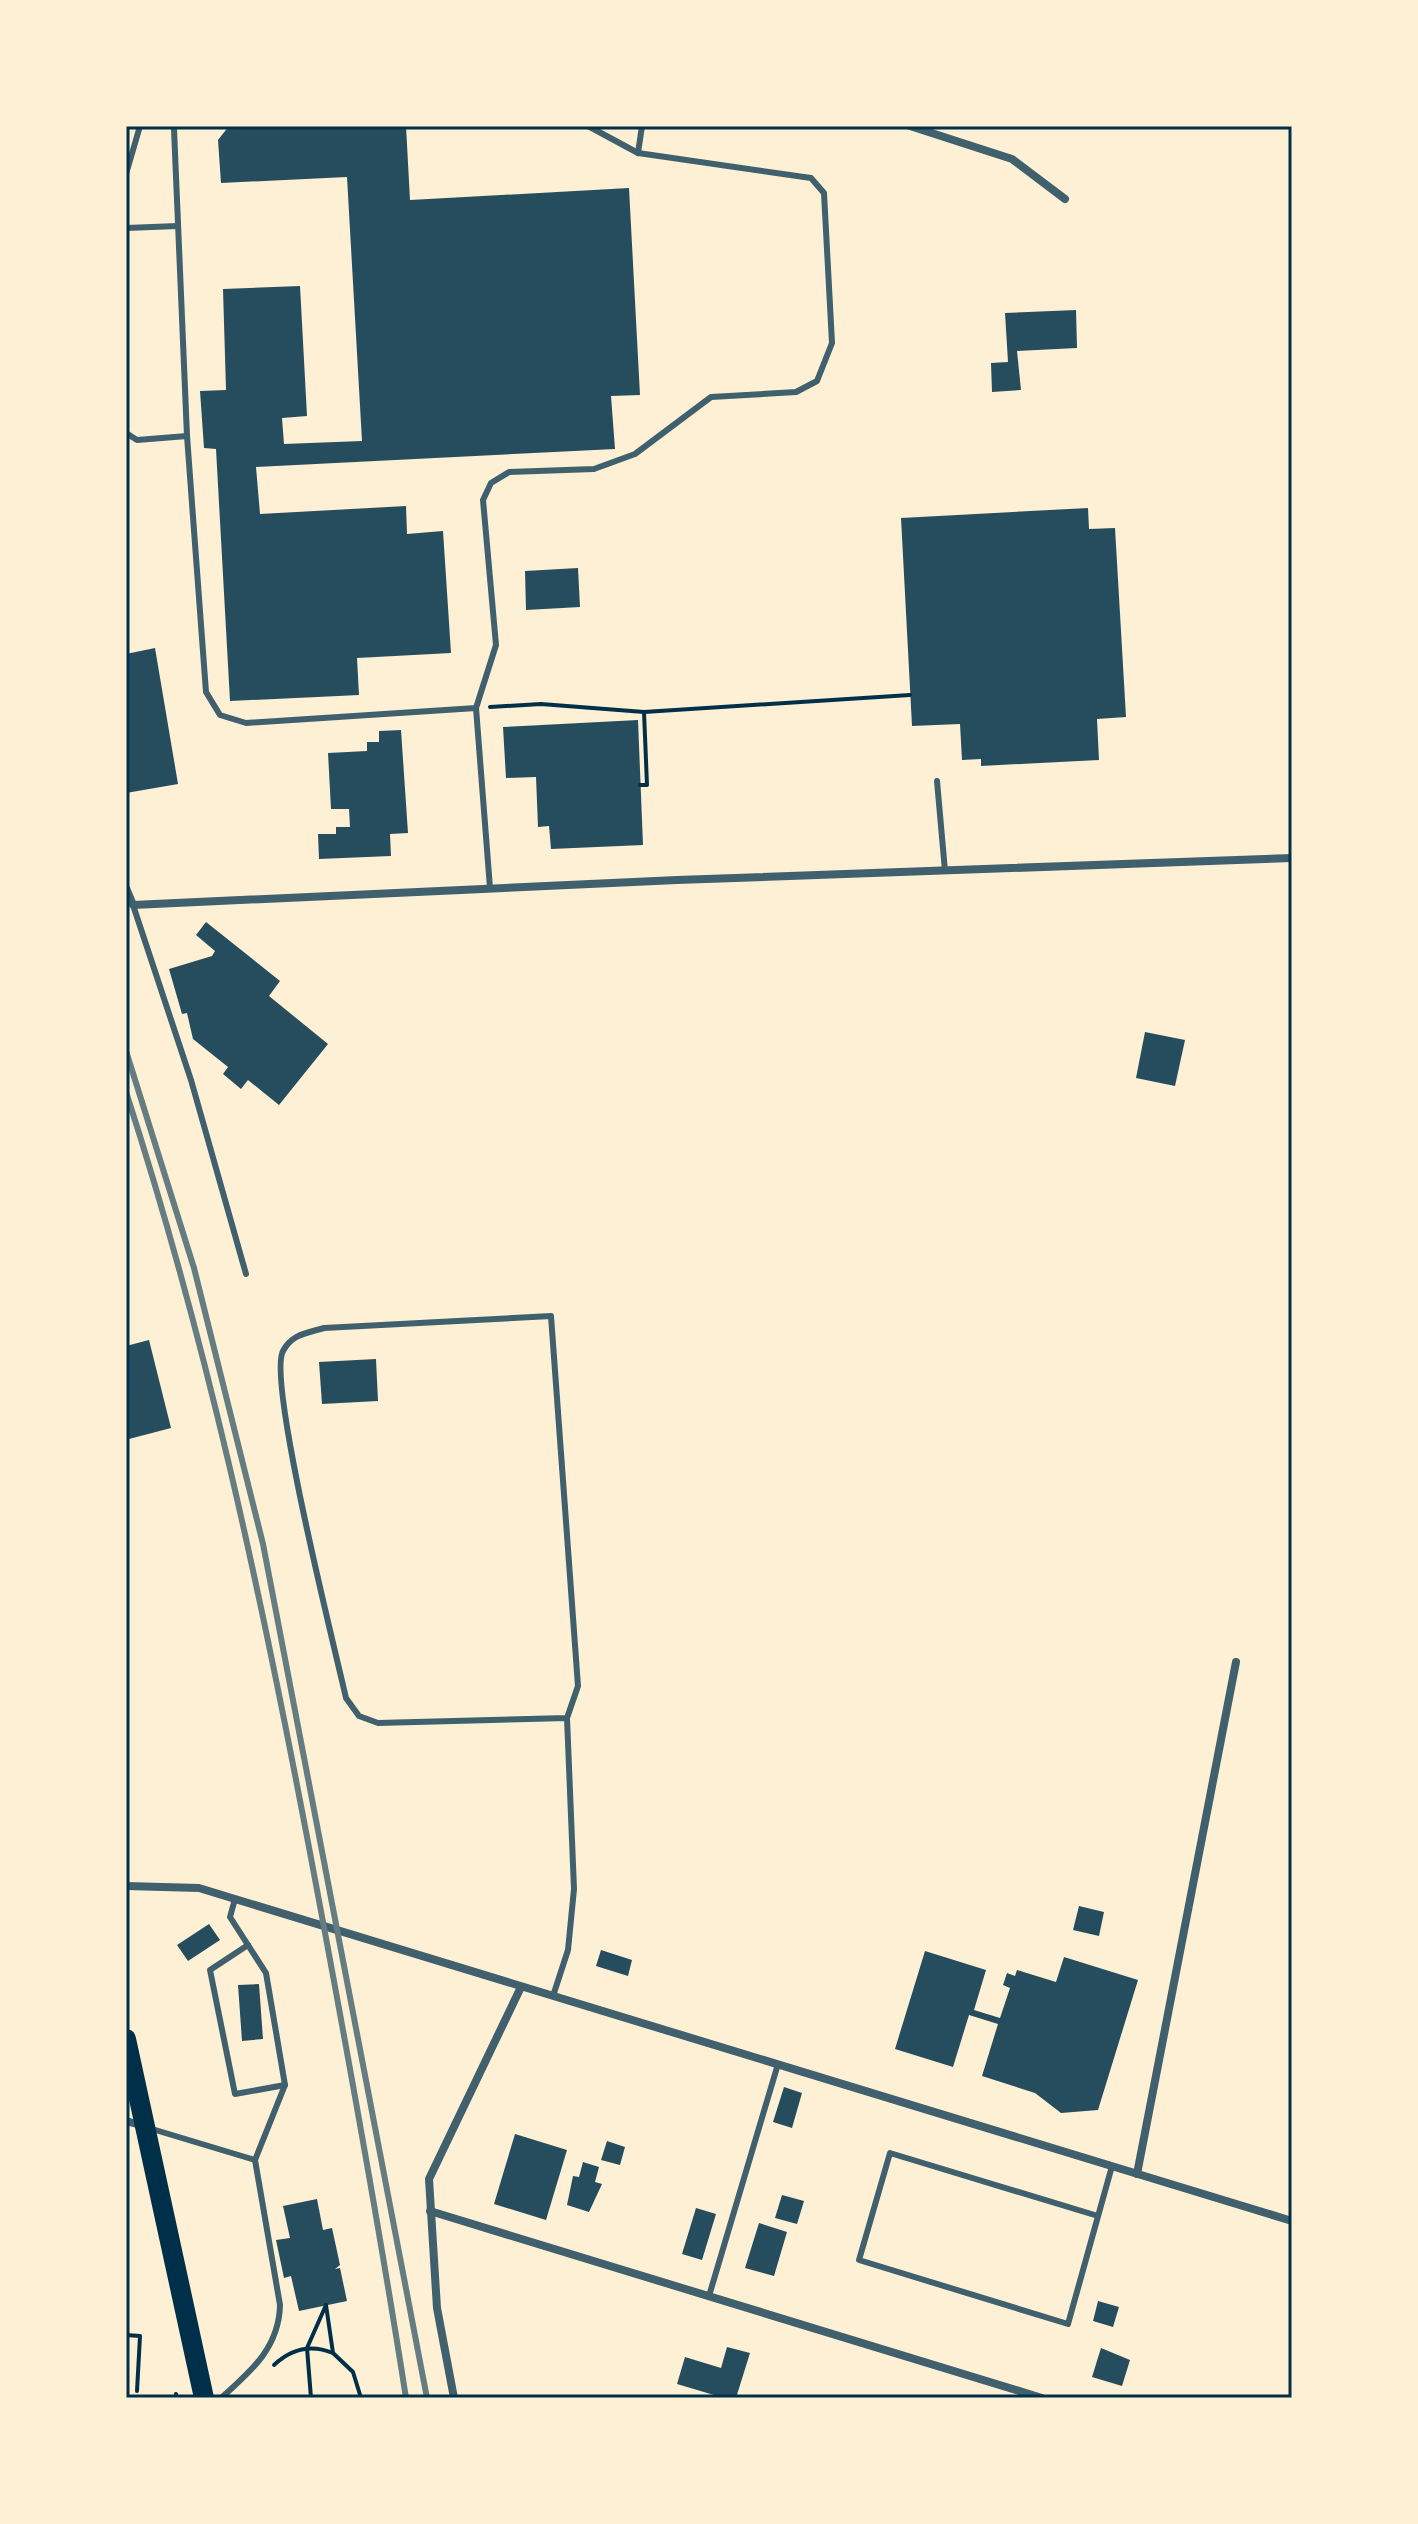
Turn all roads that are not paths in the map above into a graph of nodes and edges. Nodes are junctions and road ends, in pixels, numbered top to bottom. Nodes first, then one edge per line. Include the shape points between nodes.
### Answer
1 (140, 126) edge
2 (588, 126) edge
3 (642, 126) edge
4 (910, 126) edge
5 (174, 129) dead end
6 (638, 153) junction
7 (126, 174) edge
8 (1065, 199) dead end
9 (178, 226) junction
10 (126, 228) edge
11 (126, 433) edge
12 (187, 436) junction
13 (476, 708) junction
14 (937, 781) dead end
15 (1292, 858) edge
16 (945, 871) junction
17 (126, 888) edge
18 (490, 888) junction
19 (133, 905) junction
20 (246, 1274) dead end
21 (1236, 1662) dead end
22 (567, 1718) junction
23 (126, 1886) edge
24 (235, 1899) junction
25 (248, 1945) junction
26 (521, 1987) junction
27 (553, 1996) junction
28 (126, 2039) edge
29 (778, 2064) junction
30 (285, 2085) junction
31 (136, 2124) edge
32 (255, 2160) junction
33 (1112, 2166) junction
34 (1137, 2174) junction
35 (430, 2211) junction
36 (1098, 2216) junction
37 (1292, 2221) edge
38 (709, 2296) junction
39 (204, 2398) edge
40 (221, 2398) edge
41 (454, 2398) edge
42 (1042, 2398) edge

1 - 7 lane
2 - 6 lane
3 - 6 lane
4 - 8 street via 1012,159
5 - 9 lane
6 - 13 lane via 811,178 824,193 832,343 817,381 796,392 711,397 635,454 594,469 509,472 491,483 483,500 496,645
9 - 10 lane
9 - 12 lane
11 - 12 lane via 137,440
12 - 13 lane via 206,692 220,715 246,723
13 - 18 lane
14 - 16 lane
15 - 16 street
16 - 18 street
17 - 19 street
18 - 19 street
19 - 20 lane via 191,1080
21 - 34 street
22 - 22 lane via 378,1723 359,1716 346,1698 297,1481 279,1372 281,1352 294,1336 324,1328 551,1316 578,1686
22 - 27 lane via 574,1889 568,1950
23 - 24 street via 199,1888
24 - 25 lane via 230,1917
24 - 26 street
25 - 30 lane via 266,1973
25 - 30 lane via 210,1970 235,2094
26 - 27 street
26 - 35 street via 433,2166
27 - 29 street
28 - 31 main road
29 - 33 street
29 - 38 lane
30 - 32 lane
31 - 32 lane
31 - 39 main road
32 - 40 lane via 279,2326 256,2366
33 - 34 street
33 - 36 lane
34 - 37 street
35 - 38 street
35 - 41 street via 437,2308
36 - 36 lane via 1068,2324 859,2260 890,2153
38 - 42 street

